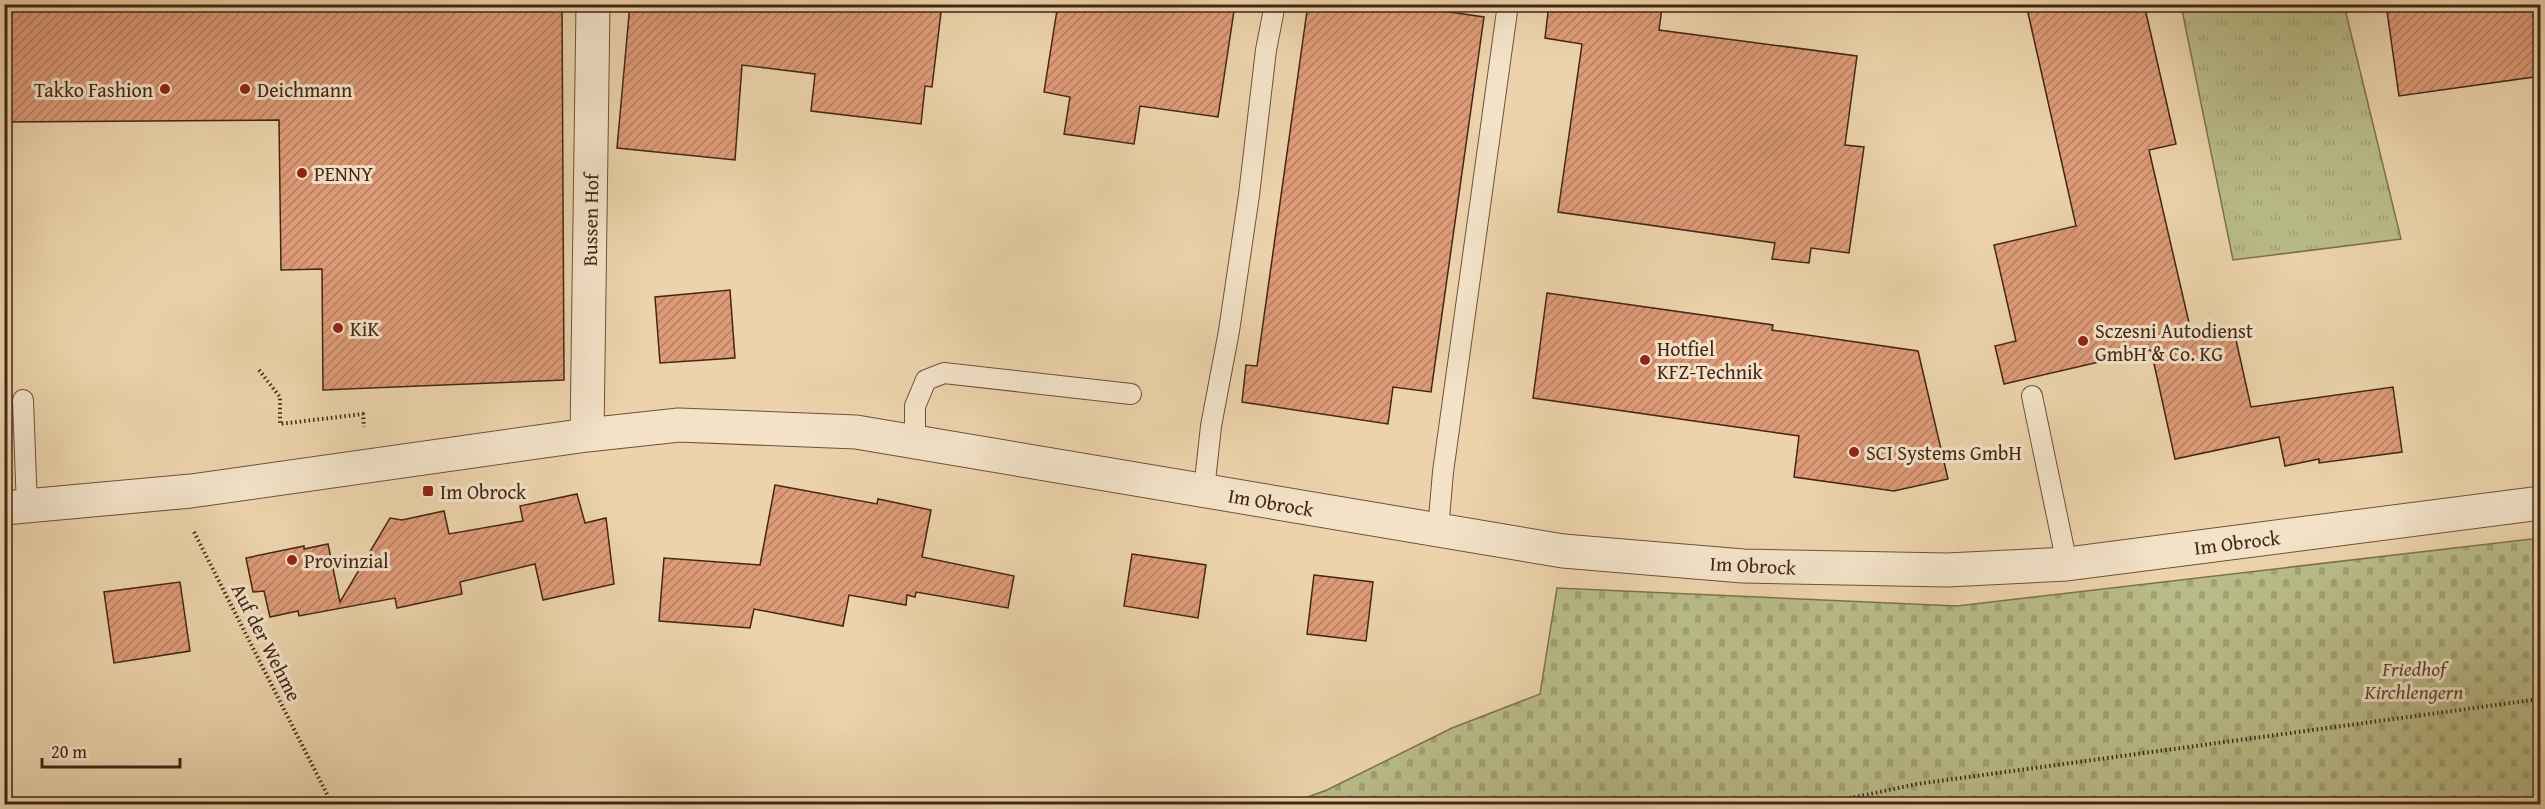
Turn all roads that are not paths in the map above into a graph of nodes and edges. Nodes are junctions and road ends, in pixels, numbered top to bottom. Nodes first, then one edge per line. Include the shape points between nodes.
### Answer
1 (593, 4) edge
2 (1275, 4) edge
3 (1508, 4) edge
4 (1131, 394) dead end
5 (2032, 396) dead end
6 (23, 400) dead end
7 (587, 435) junction
8 (915, 442) junction
9 (1204, 490) junction
10 (2541, 502) edge
11 (16, 508) edge
12 (1438, 530) junction
13 (2067, 564) junction

1 - 7 street, Bussen Hof
2 - 9 lane
3 - 12 lane
4 - 8 lane via 944,373 926,380 915,406
5 - 13 lane
6 - 11 lane
7 - 8 street, Im Obrock via 680,425 856,432
7 - 11 street, Im Obrock via 191,491
8 - 9 street, Im Obrock
9 - 12 street, Im Obrock
10 - 13 street, Im Obrock
12 - 13 street, Im Obrock via 1563,551 1743,566 1947,570

